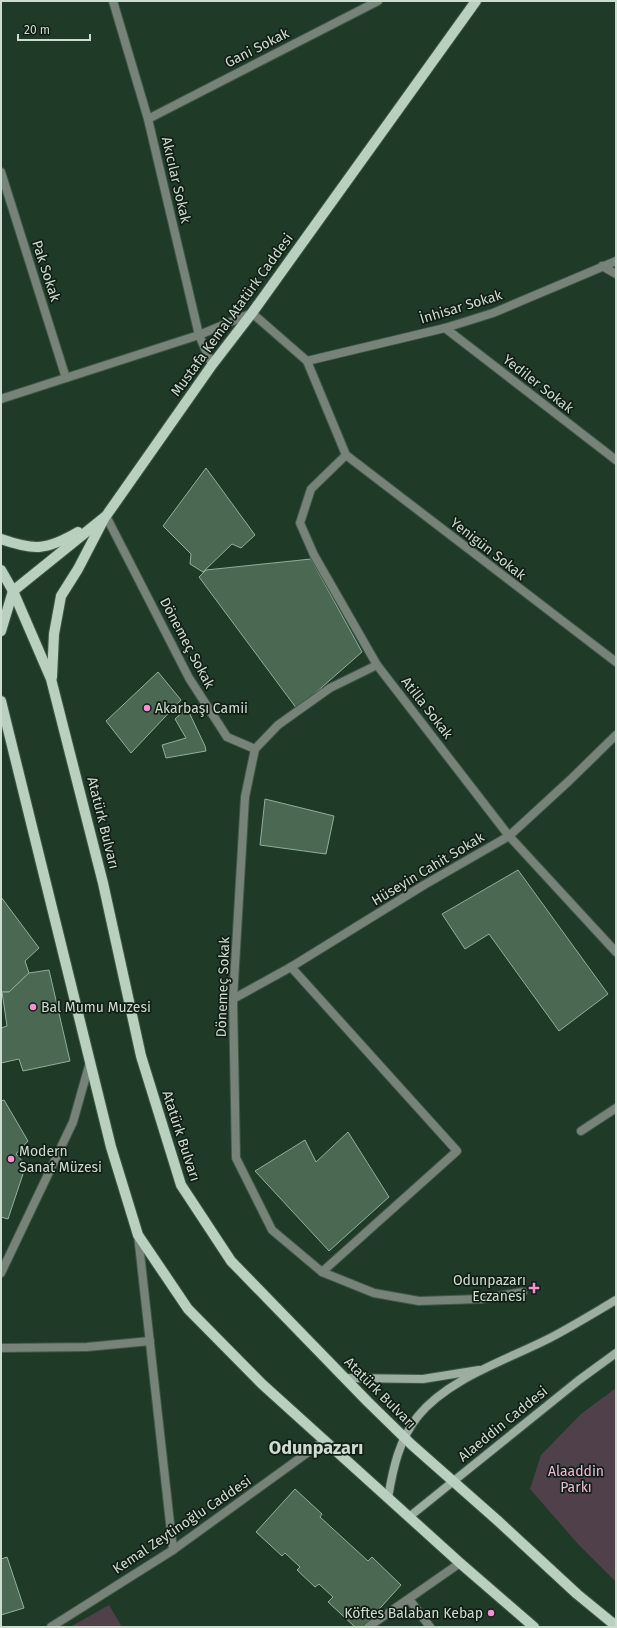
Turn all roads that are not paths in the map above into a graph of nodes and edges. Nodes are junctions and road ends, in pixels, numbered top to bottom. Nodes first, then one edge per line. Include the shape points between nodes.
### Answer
1 (113, 1) edge
2 (378, 1) edge
3 (476, 1) edge
4 (148, 119) junction
5 (1, 172) edge
6 (616, 261) edge
7 (602, 266) junction
8 (616, 274) edge
9 (252, 313) junction
10 (445, 328) junction
11 (199, 335) junction
12 (307, 361) junction
13 (212, 365) junction
14 (66, 378) junction
15 (1, 399) edge
16 (346, 455) junction
17 (616, 460) edge
18 (106, 516) junction
19 (1, 539) edge
20 (1, 570) edge
21 (13, 590) junction
22 (1, 631) edge
23 (616, 662) edge
24 (377, 665) junction
25 (51, 679) junction
26 (1, 701) edge
27 (616, 735) edge
28 (255, 749) junction
29 (509, 836) junction
30 (616, 952) edge
31 (291, 967) junction
32 (233, 999) junction
33 (91, 1059) junction
34 (616, 1108) edge
35 (582, 1131) dead end
36 (138, 1235) junction
37 (322, 1272) junction
38 (1, 1273) edge
39 (523, 1292) dead end
40 (616, 1300) edge
41 (150, 1340) junction
42 (1, 1348) edge
43 (616, 1353) edge
44 (486, 1370) junction
45 (346, 1378) junction
46 (404, 1438) junction
47 (325, 1440) junction
48 (453, 1481) junction
49 (388, 1498) junction
50 (409, 1517) junction
51 (173, 1550) junction
52 (460, 1563) junction
53 (409, 1599) junction
54 (616, 1626) edge
55 (50, 1627) edge
56 (368, 1627) edge
57 (430, 1627) edge
58 (534, 1627) edge

1 - 4 street, Akıcılar Sokak
2 - 4 street, Gani Sokak
3 - 9 main road, Mustafa Kemal Atatürk Caddesi
4 - 11 street, Akıcılar Sokak
5 - 14 street, Pak Sokak
6 - 7 street, İnhisar Sokak
7 - 8 street
7 - 10 street, İnhisar Sokak via 493,313
9 - 11 street
9 - 12 street
9 - 13 main road, Mustafa Kemal Atatürk Caddesi
10 - 12 street, İnhisar Sokak
10 - 17 street, Yediler Sokak
11 - 13 street, Akıcılar Sokak
11 - 14 street
12 - 16 street
13 - 18 main road, Mustafa Kemal Atatürk Caddesi
14 - 15 street
16 - 23 street, Yenigün Sokak
16 - 24 street, Atilla Sokak via 311,489 300,523 314,555
18 - 19 main road via 60,542 35,548
18 - 21 main road, Mustafa Kemal Atatürk Caddesi
18 - 25 main road via 61,596 54,634
18 - 28 street, Dönemeç Sokak via 189,678 222,730 227,736
20 - 21 main road, Atatürk Bulvarı
21 - 22 main road
21 - 25 main road, Atatürk Bulvarı
24 - 28 street via 330,688 278,725
24 - 29 street, Atilla Sokak
25 - 45 main road, Atatürk Bulvarı via 103,883 141,1056 181,1185 231,1261
26 - 33 main road
27 - 29 street, Hüseyin Cahit Sokak
28 - 32 street, Dönemeç Sokak via 246,797
29 - 30 street, Atilla Sokak
29 - 31 street, Hüseyin Cahit Sokak
31 - 32 street, Hüseyin Cahit Sokak
31 - 37 street via 457,1151
32 - 37 street, Dönemeç Sokak via 236,1158 272,1230
33 - 36 main road via 111,1147
33 - 38 street via 73,1122
34 - 35 street
36 - 41 street
36 - 47 main road via 188,1309 262,1384
37 - 39 street, Dönemeç Sokak via 374,1293 418,1301 481,1299
40 - 44 main road via 551,1338
41 - 42 street via 87,1347
41 - 51 street
43 - 48 main road, Alaeddin Caddesi
44 - 45 main road via 423,1379
44 - 46 main road via 440,1394 418,1416
45 - 46 main road, Atatürk Bulvarı
46 - 48 main road, Atatürk Bulvarı
46 - 49 main road via 394,1463
47 - 49 main road
47 - 51 street, Kemal Zeytinoğlu Caddesi
48 - 50 main road, Alaeddin Caddesi
48 - 54 main road, Atatürk Bulvarı via 577,1594
49 - 50 main road
50 - 52 main road
51 - 55 street, Kemal Zeytinoğlu Caddesi
52 - 53 street
52 - 58 main road
53 - 56 street
53 - 57 street

